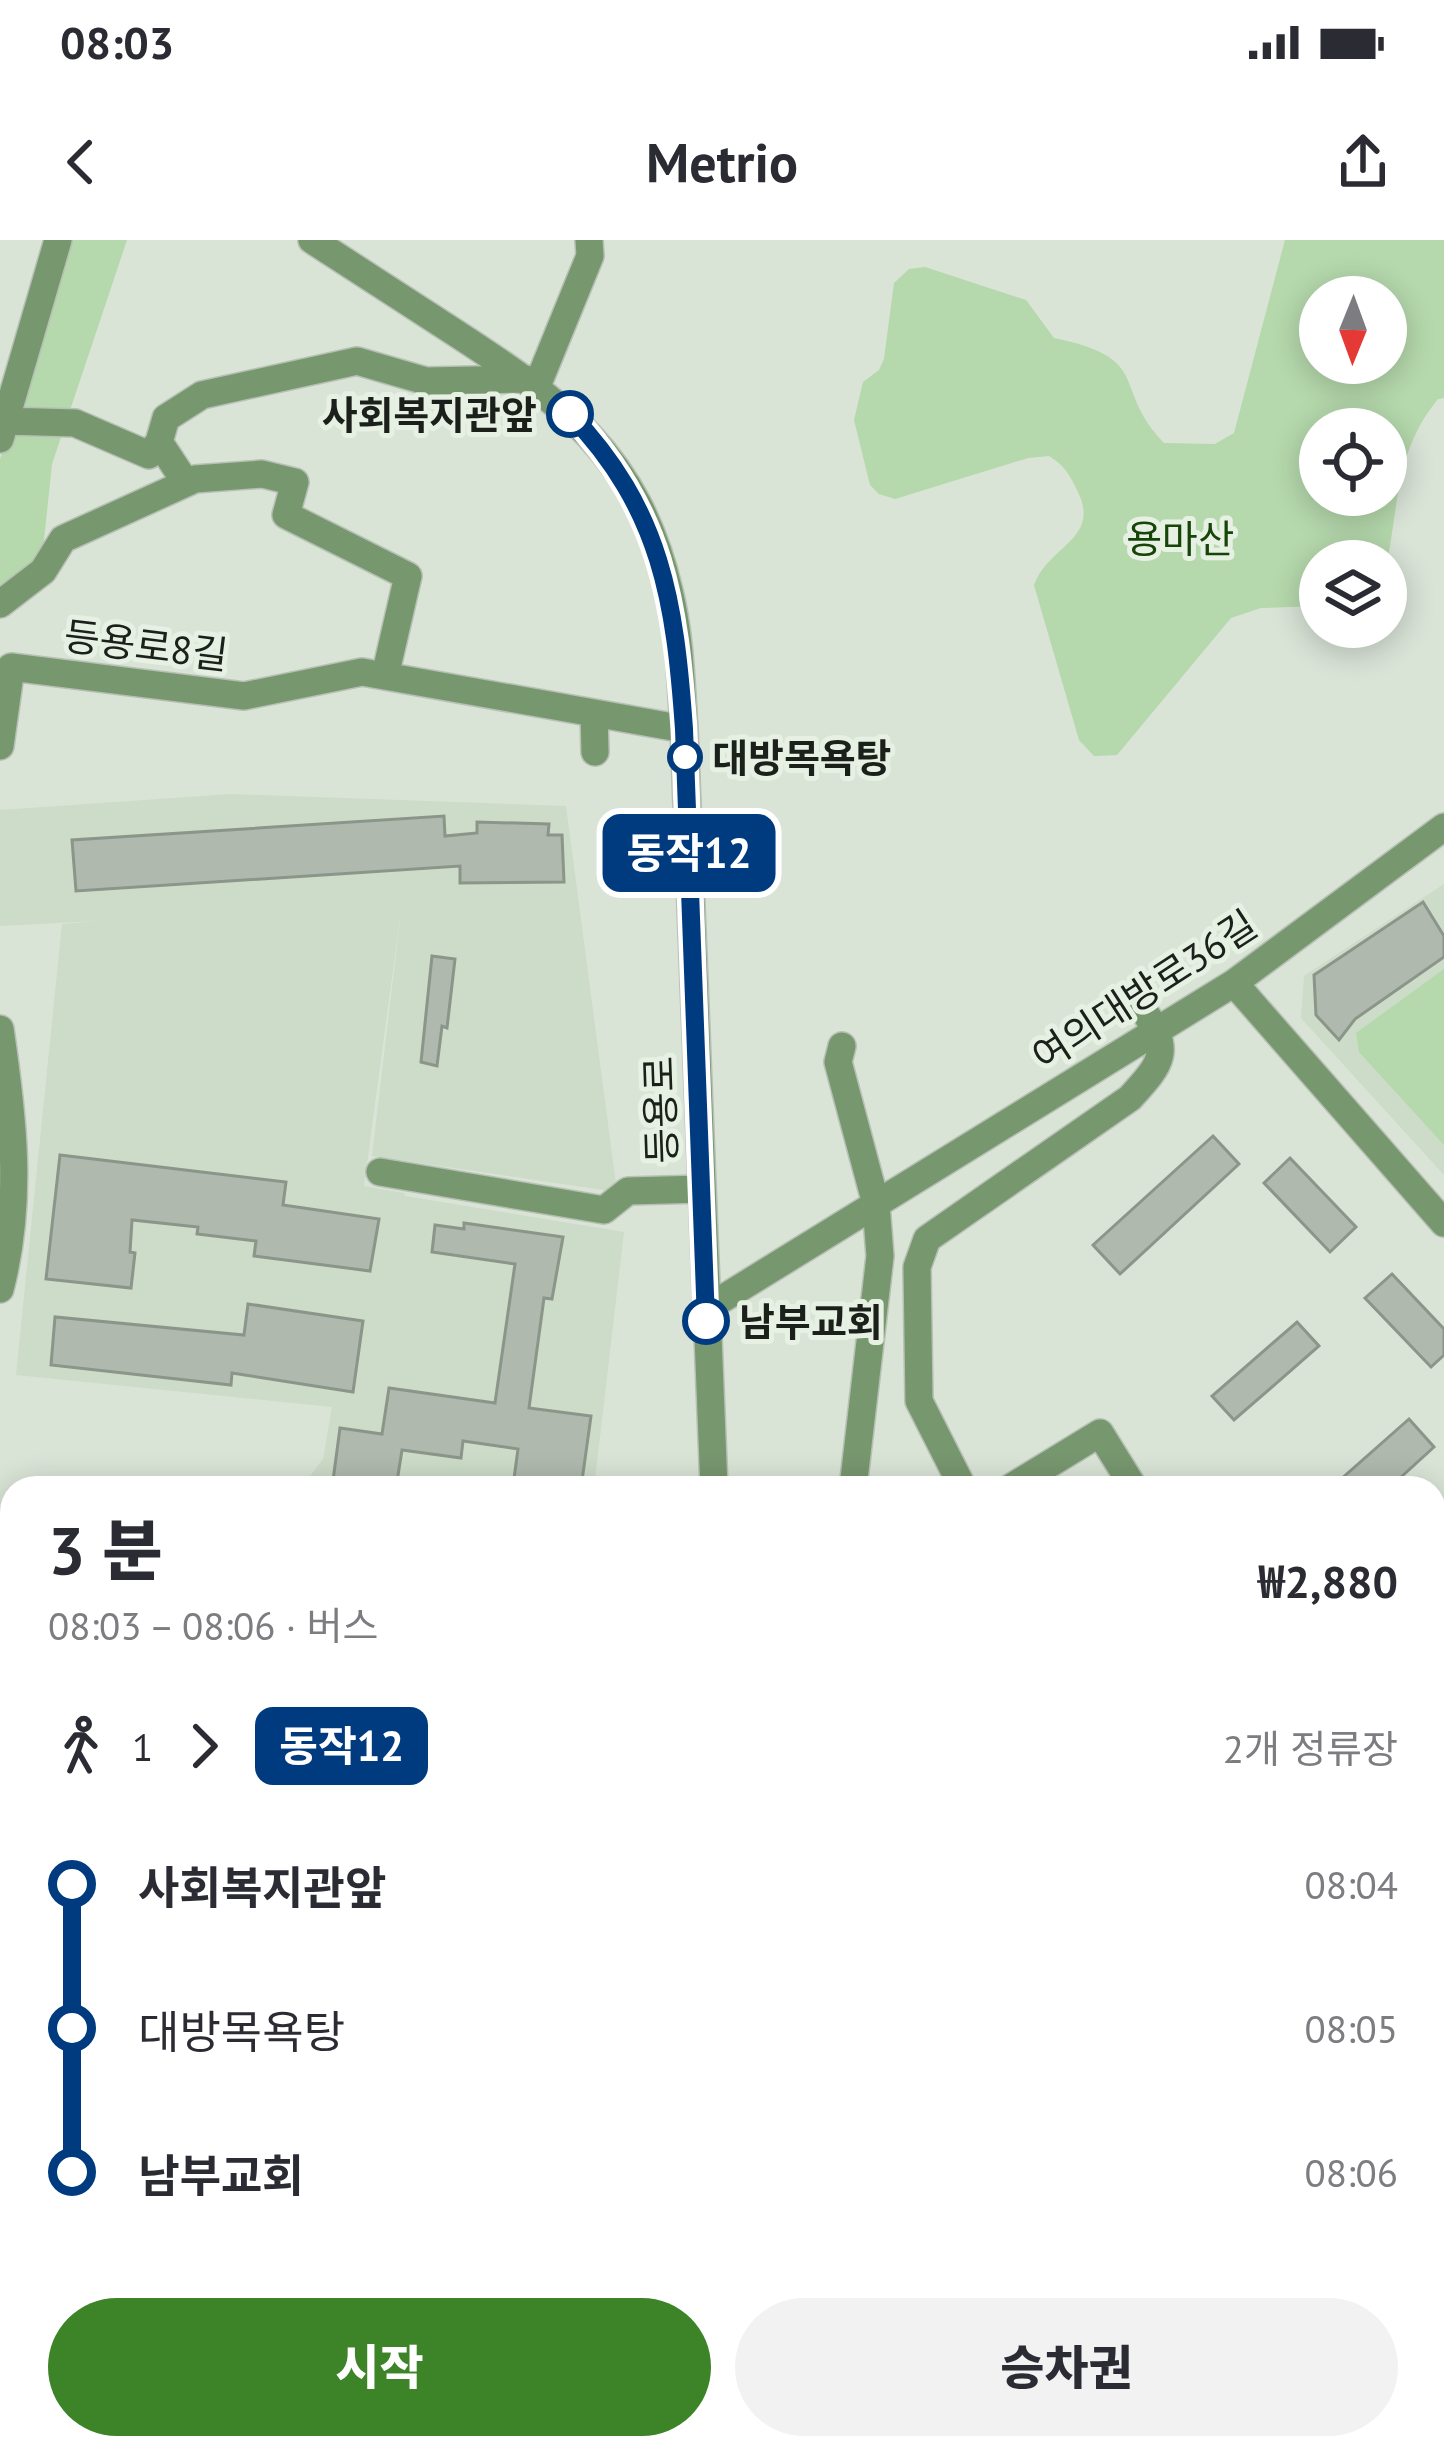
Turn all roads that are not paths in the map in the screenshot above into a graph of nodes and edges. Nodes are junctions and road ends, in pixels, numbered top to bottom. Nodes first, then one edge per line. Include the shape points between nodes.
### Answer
1 (58, 240) edge
2 (312, 240) edge
3 (589, 240) edge
4 (531, 382) junction
5 (3, 430) edge
6 (159, 442) junction
7 (186, 483) junction
8 (0, 604) edge
9 (385, 676) junction
10 (594, 713) junction
11 (684, 729) junction
12 (0, 746) edge
13 (595, 752) dead end
14 (1444, 827) edge
15 (1234, 983) junction
16 (1149, 1019) junction
17 (0, 1030) edge
18 (842, 1046) dead end
19 (380, 1172) dead end
20 (701, 1189) junction
21 (877, 1204) junction
22 (1444, 1223) edge
23 (0, 1289) edge
24 (706, 1309) junction
25 (713, 1476) edge
26 (854, 1476) edge
27 (958, 1476) edge
28 (1030, 1476) edge
29 (1127, 1476) edge

1 - 5 street
2 - 4 street, 등용로
3 - 4 street via 590,256
4 - 6 street via 426,381 357,361 202,395 166,418
4 - 11 street, 등용로 via 599,445 645,518 670,592
5 - 6 street via 75,423 149,455
6 - 7 street
7 - 8 street via 63,539 43,571
7 - 9 street via 262,474 295,482 286,515 408,576
9 - 10 street, 등용로8길
9 - 12 street, 등용로8길 via 362,672 244,696 11,668
10 - 11 street
10 - 13 street
11 - 20 street, 등용로
14 - 15 street, 여의대방로36길
15 - 16 street, 여의대방로36길
15 - 22 street
16 - 21 street, 여의대방로36길
16 - 27 street via 1162,1054 1130,1098 927,1239 917,1267 919,1401
17 - 23 street via 16,1174
18 - 21 street via 838,1062
19 - 20 street via 604,1210 628,1191
20 - 24 street, 등용로
21 - 24 street, 여의대방로36길
21 - 26 street via 880,1256
24 - 25 street, 등용로
28 - 29 street via 1100,1433

